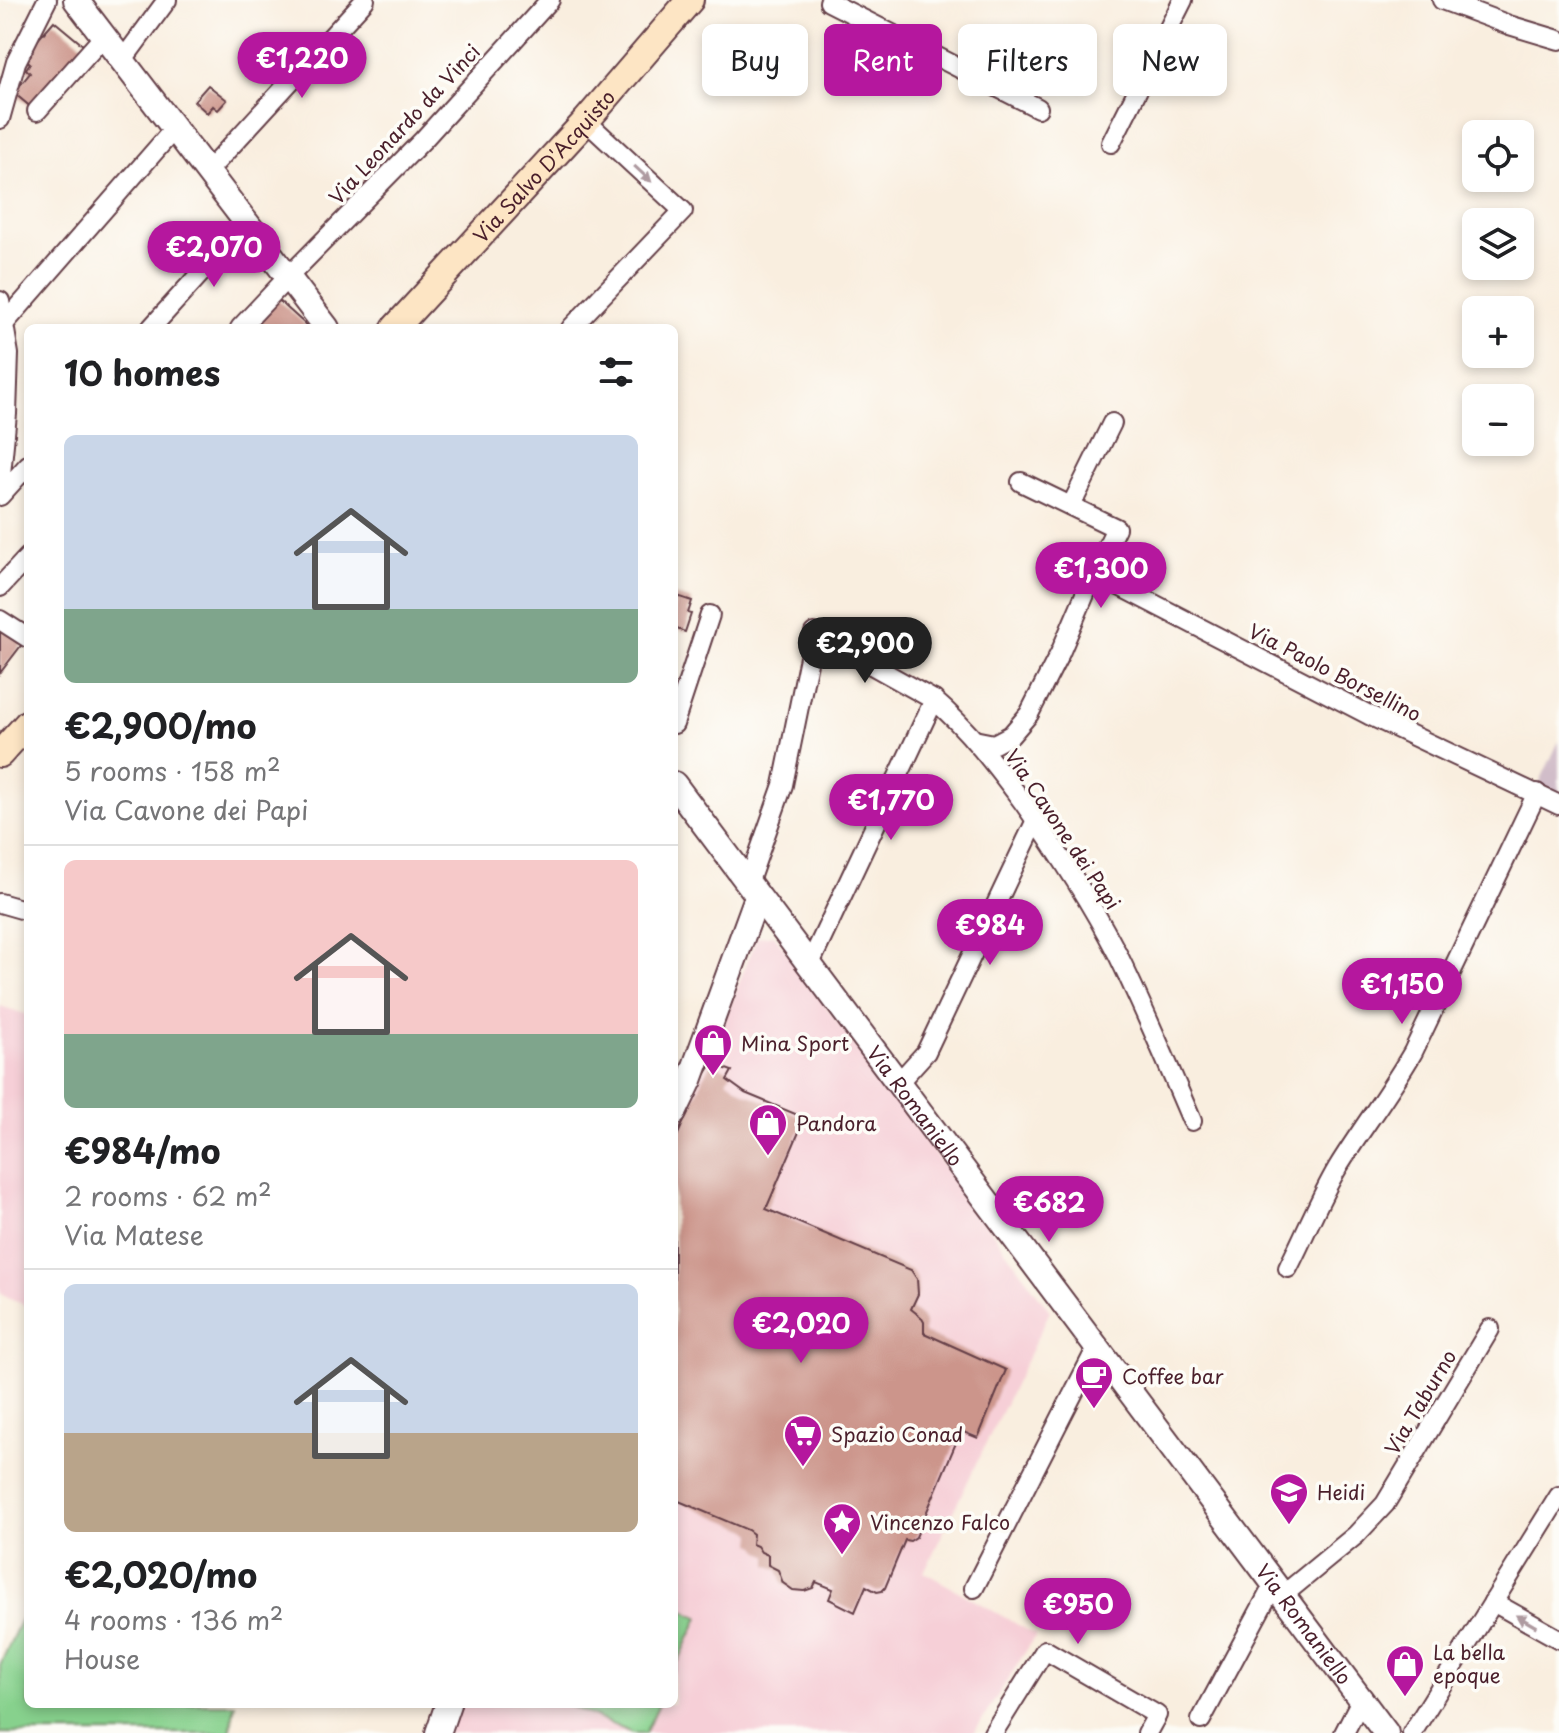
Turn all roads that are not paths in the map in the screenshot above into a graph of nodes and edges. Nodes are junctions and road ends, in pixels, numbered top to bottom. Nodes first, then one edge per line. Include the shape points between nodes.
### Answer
1 (47, 0) edge
2 (76, 0) edge
3 (167, 0) edge
4 (365, 0) edge
5 (550, 0) edge
6 (1183, 0) edge
7 (1443, 0) edge
8 (830, 1) edge
9 (685, 2) edge
10 (104, 36) junction
11 (1559, 40) edge
12 (8, 58) edge
13 (122, 61) junction
14 (1038, 108) dead end
15 (37, 111) dead end
16 (0, 119) edge
17 (586, 121) junction
18 (175, 128) junction
19 (1111, 143) dead end
20 (208, 171) junction
21 (247, 222) junction
22 (288, 277) junction
23 (0, 301) edge
24 (4, 324) junction
25 (155, 324) edge
26 (244, 324) edge
27 (324, 324) edge
28 (399, 324) edge
29 (575, 324) edge
30 (4, 352) edge
31 (1112, 423) dead end
32 (24, 469) edge
33 (1021, 482) dead end
34 (0, 484) edge
35 (0, 496) edge
36 (1071, 506) junction
37 (24, 561) edge
38 (1094, 573) junction
39 (0, 587) edge
40 (710, 615) dead end
41 (0, 620) edge
42 (24, 635) edge
43 (934, 700) junction
44 (678, 712) edge
45 (974, 740) junction
46 (678, 789) edge
47 (1537, 793) junction
48 (1559, 805) edge
49 (1036, 820) junction
50 (752, 890) junction
51 (0, 903) edge
52 (24, 910) edge
53 (809, 966) junction
54 (898, 1083) junction
55 (678, 1104) edge
56 (1192, 1121) dead end
57 (1288, 1268) dead end
58 (1490, 1329) dead end
59 (1097, 1347) junction
60 (1557, 1501) edge
61 (974, 1588) dead end
62 (1278, 1589) junction
63 (1493, 1602) junction
64 (1559, 1639) edge
65 (1361, 1700) junction
66 (447, 1708) edge
67 (1201, 1720) dead end
68 (438, 1733) edge
69 (993, 1733) edge
70 (1147, 1733) edge
71 (1344, 1733) edge
72 (1386, 1733) edge
73 (1412, 1733) edge

1 - 12 street
2 - 10 street
3 - 13 street
4 - 20 street
5 - 22 street, Via Leonardo da Vinci
6 - 19 street
7 - 11 street
8 - 14 street
9 - 17 main road, Via Salvo D'Acquisto
10 - 13 street
10 - 15 street
12 - 16 street
13 - 18 street
17 - 28 main road, Via Salvo D'Acquisto
17 -> 29 street via 683,211
18 - 20 street
18 - 24 street
20 - 21 street
21 - 22 street
21 - 25 street
22 - 26 street, Via Leonardo da Vinci
22 - 27 street
23 - 24 street
24 - 30 street
30 - 34 street via 7,414
31 - 36 street
32 - 35 street
33 - 36 street
36 - 38 street via 1116,528
37 - 39 street
38 - 45 street via 1029,714 1011,735 994,744
38 - 47 street, Via Paolo Borsellino via 1369,715
40 - 44 street
41 - 42 street
43 - 45 street, Via Cavone dei Papi
43 - 50 street, Via Cavone dei Papi via 814,633 783,785
43 - 53 street
45 - 49 street, Via Cavone dei Papi
46 - 50 street, Via Romaniello
47 - 48 street, Via Paolo Borsellino
47 - 57 street via 1413,1052 1336,1170
49 - 54 street via 926,1052
49 - 56 street, Via Cavone dei Papi via 1117,955
50 - 53 street, Via Romaniello
50 - 55 street
51 - 52 street
53 - 54 street, Via Romaniello
54 - 59 street, Via Romaniello
58 - 62 street, Via Taburno via 1385,1504 1356,1535
59 - 61 street
59 - 62 street, Via Romaniello
60 - 63 street
62 - 65 street, Via Romaniello
62 - 67 street
64 -> 63 street
63 - 73 street
65 - 71 street
65 - 72 street, Via Romaniello
66 - 68 street
69 - 70 street via 1045,1650 1157,1715

